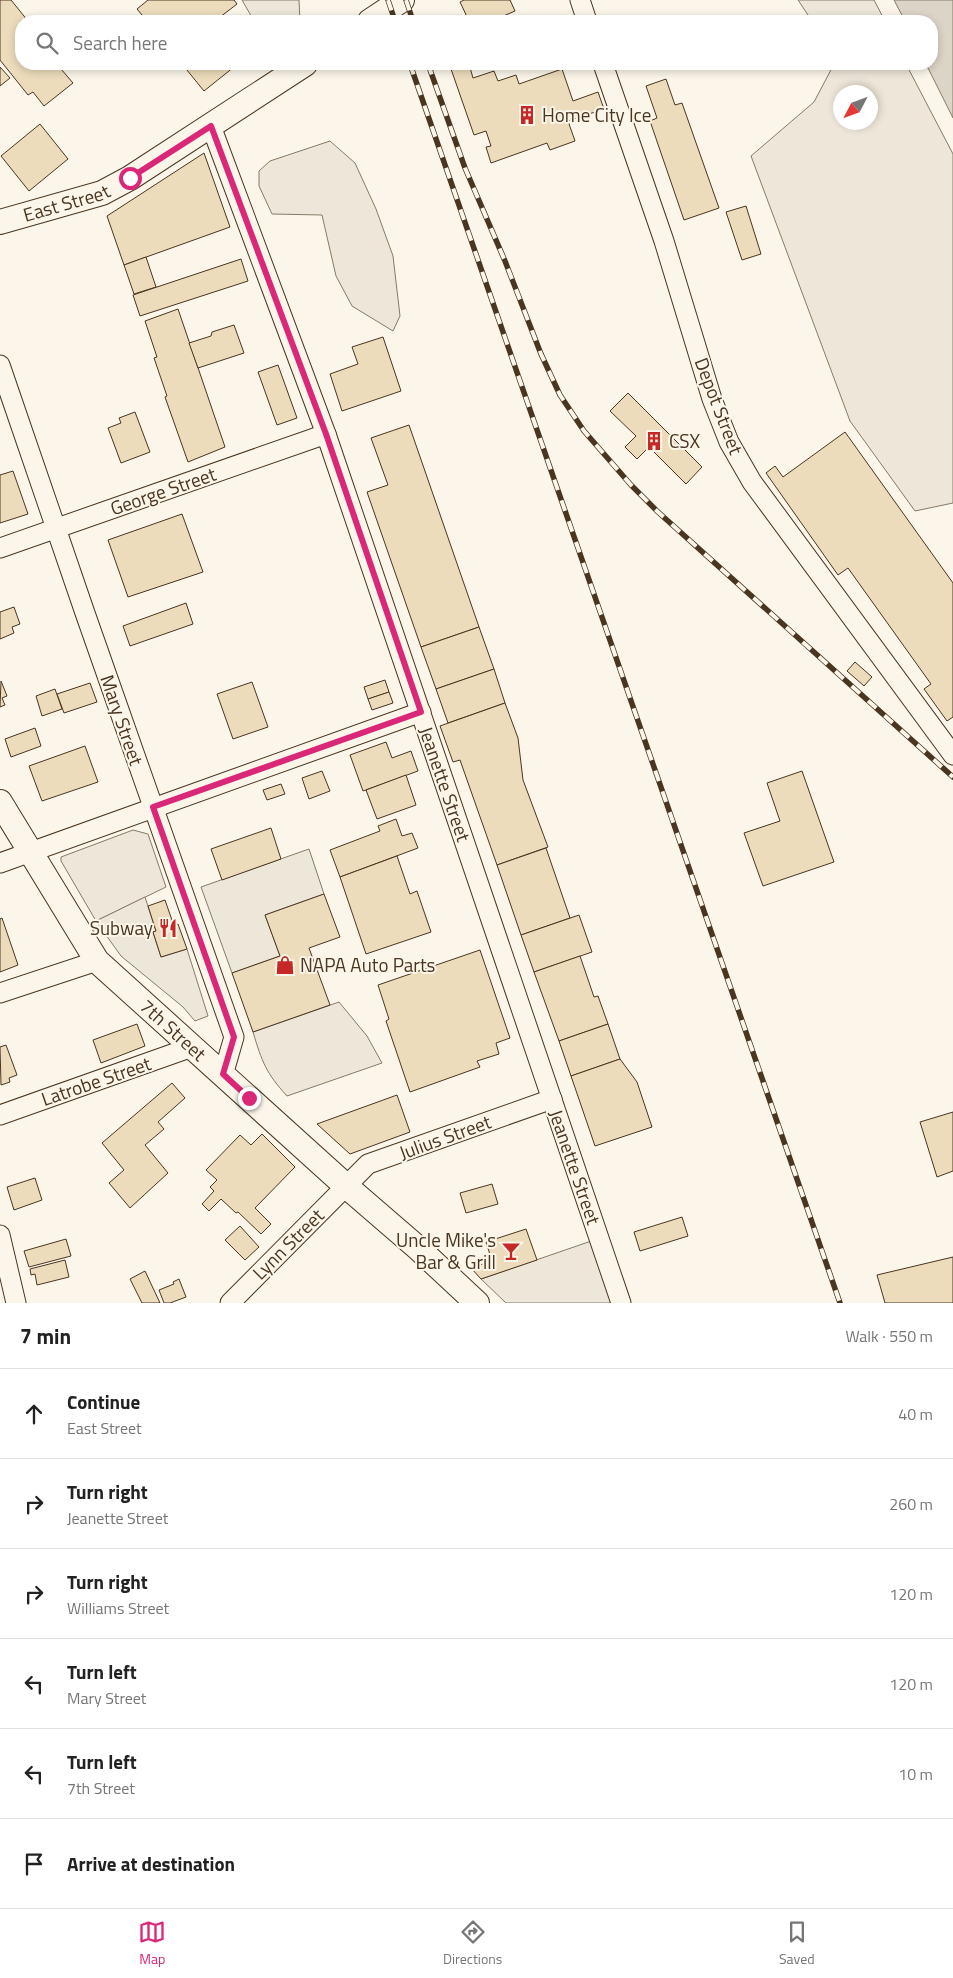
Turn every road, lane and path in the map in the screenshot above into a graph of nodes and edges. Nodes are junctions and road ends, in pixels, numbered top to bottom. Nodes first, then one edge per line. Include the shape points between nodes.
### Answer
1 (402, 0) edge
2 (580, 0) edge
3 (379, 15) edge
4 (585, 15) edge
5 (296, 70) edge
6 (605, 70) edge
7 (211, 126) junction
8 (0, 222) edge
9 (0, 365) edge
10 (326, 434) junction
11 (55, 529) junction
12 (0, 548) edge
13 (421, 712) junction
14 (953, 755) edge
15 (0, 802) edge
16 (153, 807) junction
17 (31, 851) junction
18 (0, 863) edge
19 (97, 961) junction
20 (0, 993) edge
21 (192, 1047) junction
22 (223, 1074) junction
23 (552, 1099) junction
24 (0, 1115) edge
25 (346, 1186) junction
26 (0, 1235) edge
27 (16, 1303) edge
28 (230, 1303) edge
29 (477, 1303) edge
30 (622, 1303) edge

1 - 3 main road
2 - 4 street
5 - 7 main road, East Street
6 - 14 street, Depot Street via 664,241 712,399 729,442 752,482
7 - 8 main road, East Street via 130,178 102,192
7 - 10 street, Jeanette Street
9 - 11 street, Mary Street
10 - 11 street, George Street
10 - 13 street, Jeanette Street
11 - 12 street, George Street
11 - 16 street, Mary Street
13 - 16 street
13 - 23 street, Jeanette Street
15 - 17 main road, 7th Street
16 - 17 street
16 - 22 street, Mary Street via 234,1037
17 - 18 street
17 - 19 main road, 7th Street
19 - 20 street
19 - 21 main road, 7th Street
21 - 22 main road, 7th Street
21 - 24 street, Latrobe Street
22 - 25 main road, 7th Street
23 - 25 street, Julius Street via 368,1164
23 - 30 street, Jeanette Street
25 - 28 street, Lynn Street
25 - 29 main road, 7th Street
26 - 27 street

